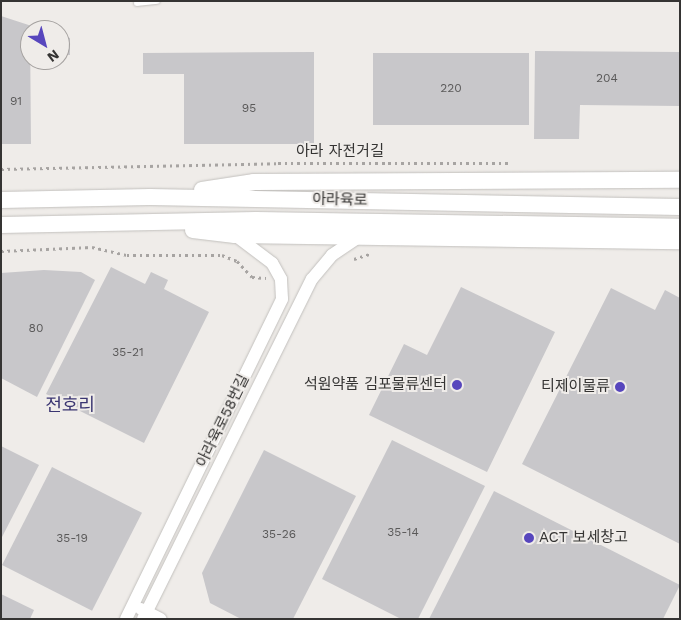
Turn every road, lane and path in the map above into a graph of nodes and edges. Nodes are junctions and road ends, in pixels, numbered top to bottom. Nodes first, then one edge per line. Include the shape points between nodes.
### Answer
1 (157, 1) edge
2 (137, 3) dead end
3 (513, 163) dead end
4 (1, 169) edge
5 (680, 180) edge
6 (150, 197) junction
7 (1, 200) edge
8 (680, 207) edge
9 (146, 224) junction
10 (1, 225) edge
11 (680, 227) edge
12 (235, 235) junction
13 (360, 236) junction
14 (680, 241) edge
15 (1, 250) edge
16 (252, 277) dead end
17 (133, 605) junction
18 (145, 615) edge
19 (126, 619) edge
20 (161, 619) edge

1 - 2 lane
3 - 4 path, 아라 자전거길 via 278,163
5 - 6 street via 254,182
6 - 7 street, 아라육로
6 - 8 street, 아라육로
9 - 10 street, 아라육로
9 - 11 street, 아라육로 via 256,220
9 - 12 street
12 - 13 street
12 - 17 street, 아라육로58번길 via 272,263 280,279 282,299
13 - 14 street
13 - 18 street via 332,255 312,279
15 - 16 path via 92,247 127,255 222,255 237,261
17 - 18 street
17 - 19 street, 아라육로58번길
18 - 20 street

